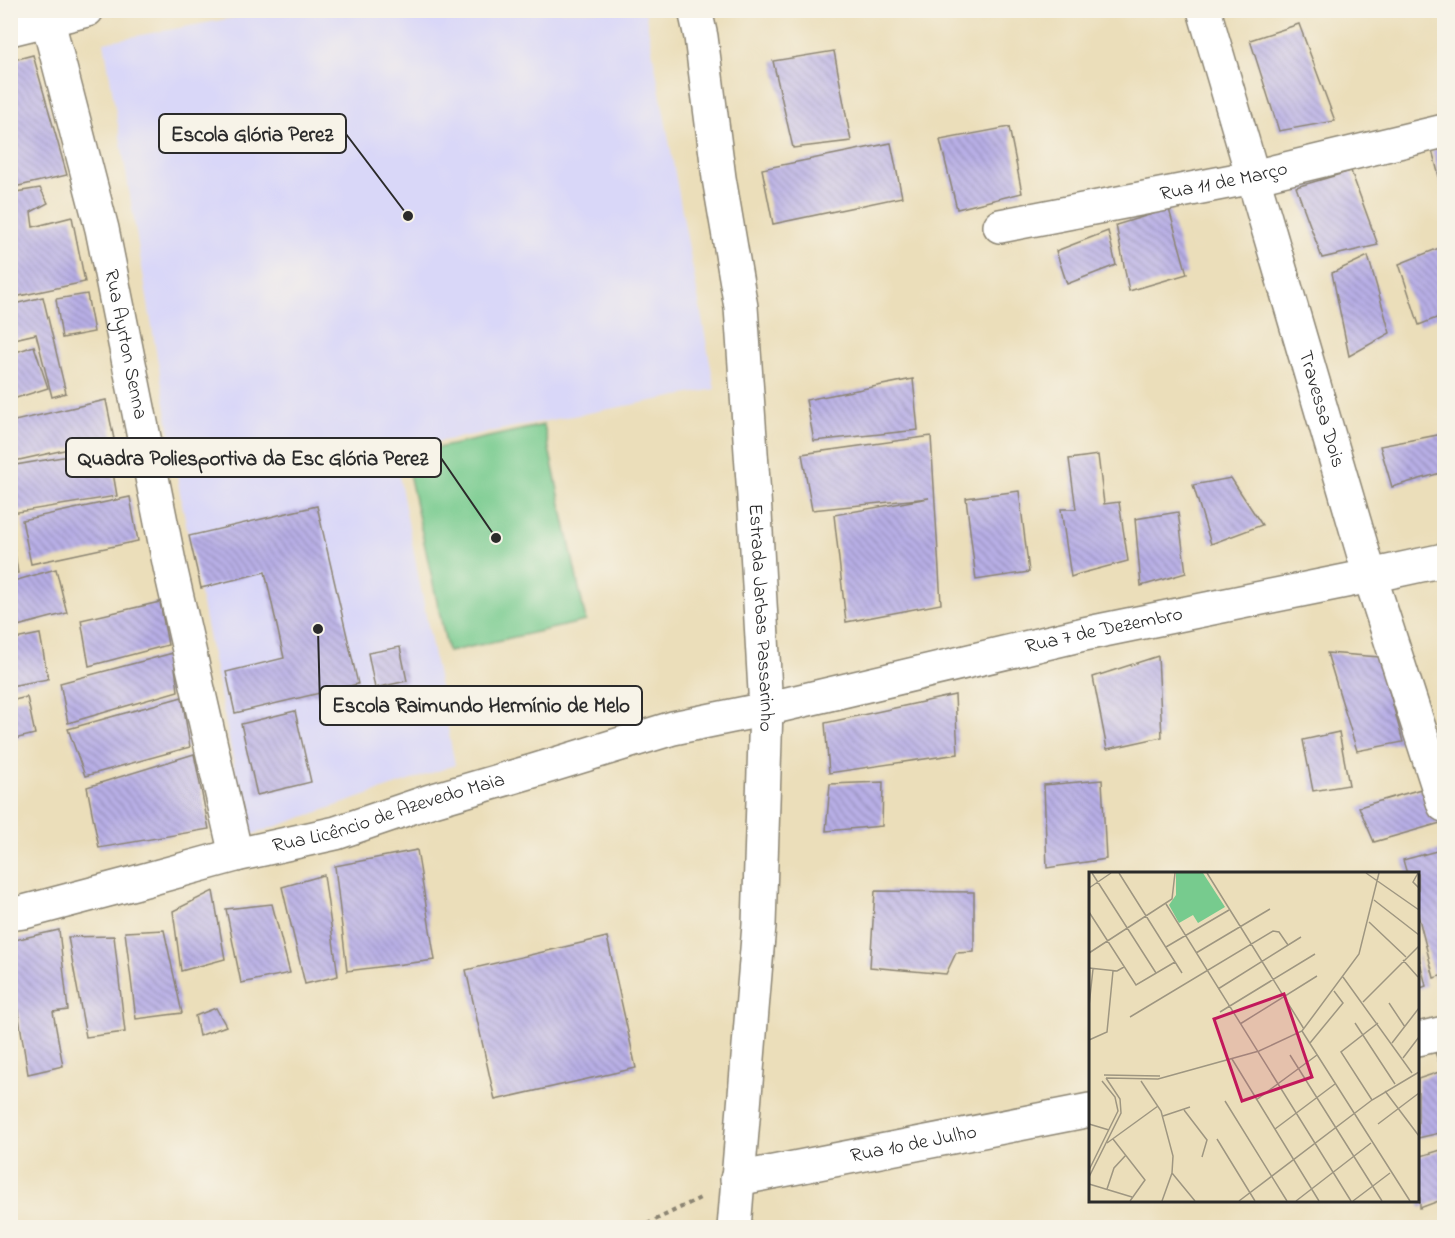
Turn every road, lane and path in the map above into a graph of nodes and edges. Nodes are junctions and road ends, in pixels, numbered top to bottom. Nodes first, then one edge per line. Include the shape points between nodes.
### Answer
1 (87, 10) edge
2 (695, 10) edge
3 (1204, 10) edge
4 (46, 15) edge
5 (10, 29) edge
6 (1444, 131) edge
7 (1253, 177) junction
8 (1000, 226) dead end
9 (1444, 560) edge
10 (1370, 576) junction
11 (766, 709) junction
12 (1444, 805) edge
13 (236, 855) junction
14 (10, 914) edge
15 (1444, 1032) edge
16 (1419, 1039) edge
17 (1089, 1110) edge
18 (738, 1179) junction
19 (639, 1227) edge
20 (734, 1227) edge

1 - 4 street
2 - 11 street, Estrada Jarbas Passarinho via 741,307
3 - 7 street, Travessa Dois
4 - 5 street
4 - 13 street, Rua Ayrton Senna via 102,229 170,567
6 - 7 street, Rua 11 de Março
7 - 8 street, Rua 11 de Março
7 - 10 street, Travessa Dois
9 - 10 street, Rua 7 de Dezembro
10 - 11 street, Rua 7 de Dezembro via 1084,634
10 - 12 street, Travessa Dois
11 - 13 street, Rua Licêncio de Azevedo Maia via 673,728 336,832
11 - 18 street, Estrada Jarbas Passarinho via 759,925
13 - 14 street, Rua Licêncio de Azevedo Maia
15 - 16 street
17 - 18 street, Rua 10 de Julho
18 - 19 path
18 - 20 street, Estrada Jarbas Passarinho

